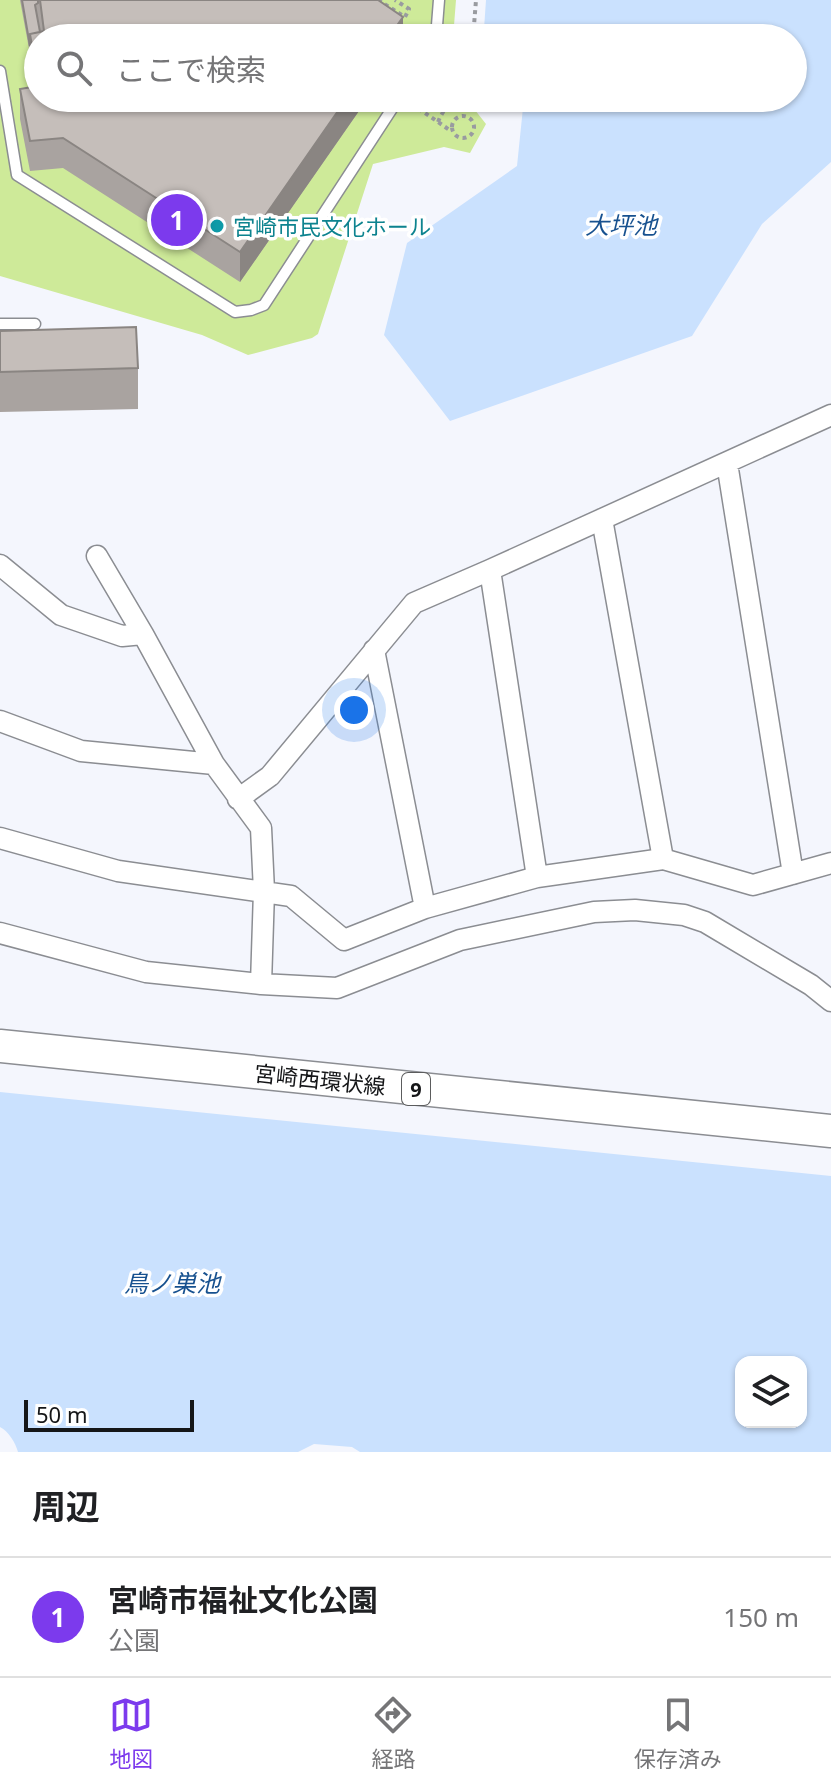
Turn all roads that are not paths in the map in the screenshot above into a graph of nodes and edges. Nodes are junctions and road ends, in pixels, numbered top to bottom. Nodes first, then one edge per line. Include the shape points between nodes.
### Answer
1 (439, 0) edge
2 (437, 24) edge
3 (0, 71) edge
4 (392, 112) edge
5 (0, 318) edge
6 (0, 324) edge
7 (21, 324) junction
8 (35, 324) dead end
9 (831, 415) edge
10 (727, 463) junction
11 (602, 519) junction
12 (97, 556) dead end
13 (0, 565) edge
14 (490, 570) junction
15 (143, 634) junction
16 (374, 650) junction
17 (0, 721) edge
18 (214, 764) junction
19 (238, 799) junction
20 (0, 838) edge
21 (663, 859) junction
22 (831, 863) edge
23 (793, 874) junction
24 (537, 877) junction
25 (264, 891) junction
26 (425, 908) junction
27 (0, 933) edge
28 (261, 984) junction
29 (831, 1001) edge
30 (0, 1046) edge
31 (831, 1131) edge

1 - 2 lane
3 - 4 lane via 17,175 235,312 264,305
5 - 7 lane
6 - 7 lane
7 - 8 lane
9 - 10 street
10 - 11 street
10 - 23 street
11 - 14 street
11 - 21 street
12 - 15 street
13 - 15 street via 61,615 122,636
14 - 16 street via 414,603
14 - 24 street
15 - 18 street
16 - 19 street via 270,776
16 - 26 street
17 - 18 street via 81,751
18 - 19 street
19 - 25 street via 261,828
20 - 25 street via 118,871
21 - 23 street via 753,885
21 - 24 street
22 - 23 street
24 - 26 street
25 - 26 street via 291,896 344,940
25 - 28 street
27 - 28 street via 146,972
28 - 29 street via 337,988 460,940 594,912 635,910 705,922
30 - 31 main road, 宮崎西環状線 / 9

